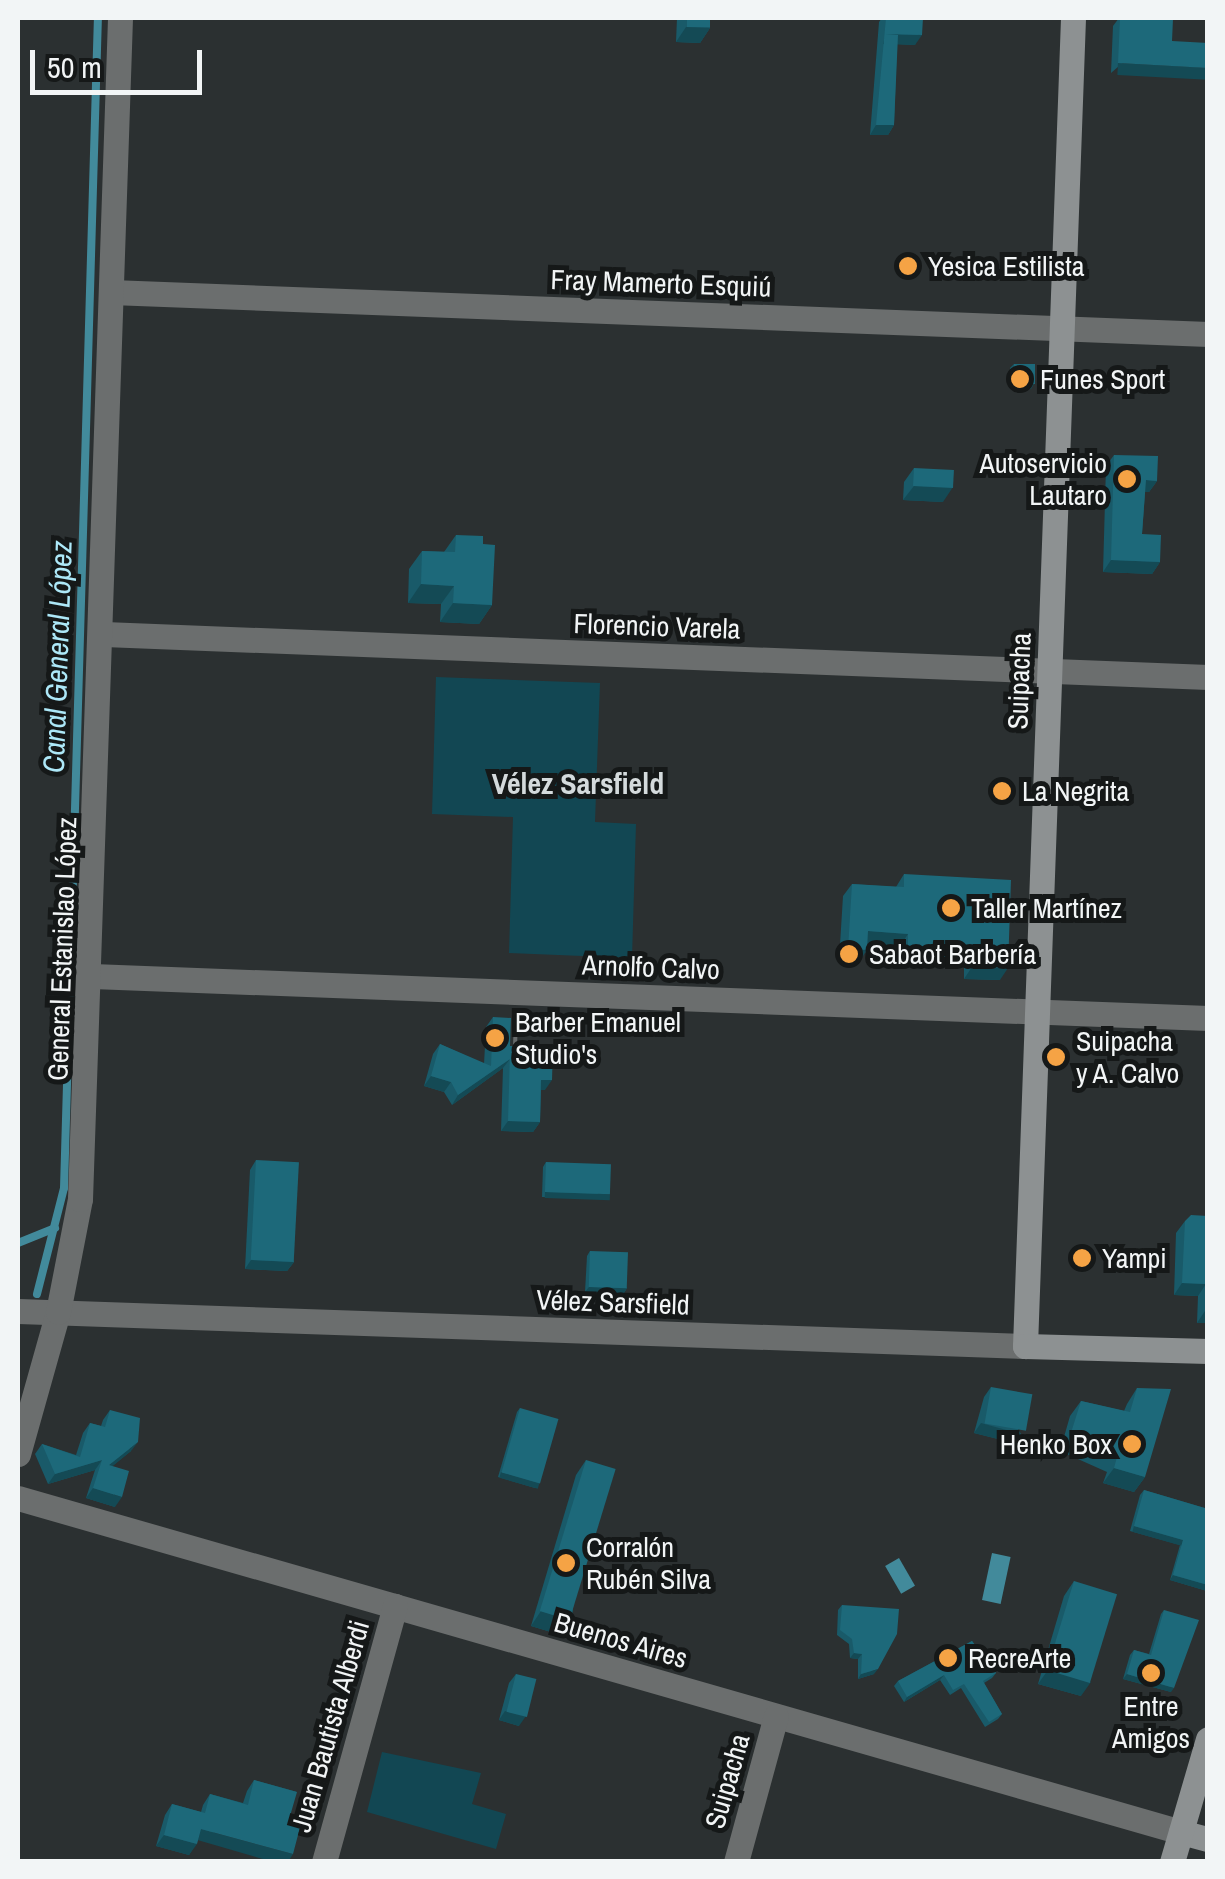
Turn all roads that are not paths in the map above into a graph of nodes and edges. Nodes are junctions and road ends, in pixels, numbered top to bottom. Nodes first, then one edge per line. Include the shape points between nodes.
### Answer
1 (120, 18) edge
2 (1073, 18) edge
3 (112, 292) junction
4 (1062, 328) junction
5 (1208, 334) edge
6 (104, 634) junction
7 (1050, 671) junction
8 (1208, 677) edge
9 (92, 976) junction
10 (1037, 1012) junction
11 (1208, 1018) edge
12 (18, 1311) edge
13 (58, 1312) junction
14 (1025, 1346) junction
15 (1208, 1351) edge
16 (18, 1454) edge
17 (18, 1498) edge
18 (395, 1606) junction
19 (776, 1716) junction
20 (1208, 1739) edge
21 (1181, 1832) junction
22 (1208, 1840) edge
23 (324, 1862) edge
24 (736, 1862) edge
25 (1172, 1862) edge

1 - 3 street, General Estanislao López
2 - 4 main road, Suipacha
3 - 4 street, Fray Mamerto Esquiú
3 - 6 street, General Estanislao López
4 - 5 street, Fray Mamerto Esquiú
4 - 7 main road, Suipacha
6 - 7 street, Florencio Varela
6 - 9 street, General Estanislao López
7 - 8 street, Florencio Varela
7 - 10 main road, Suipacha
9 - 10 street, Arnolfo Calvo
9 - 13 street, General Estanislao López via 80,1198
10 - 11 street, Arnolfo Calvo
10 - 14 main road, Suipacha
12 - 13 street, Vélez Sarsfield
13 - 14 street, Vélez Sarsfield
13 - 16 street, General Estanislao López
14 - 15 main road, Vélez Sarsfield
17 - 18 street, Buenos Aires
18 - 19 street, Buenos Aires
18 - 23 street, Juan Bautista Alberdi
19 - 21 street, Buenos Aires
19 - 24 street, Suipacha
20 - 21 main road
21 - 22 main road, Buenos Aires
21 - 25 main road

